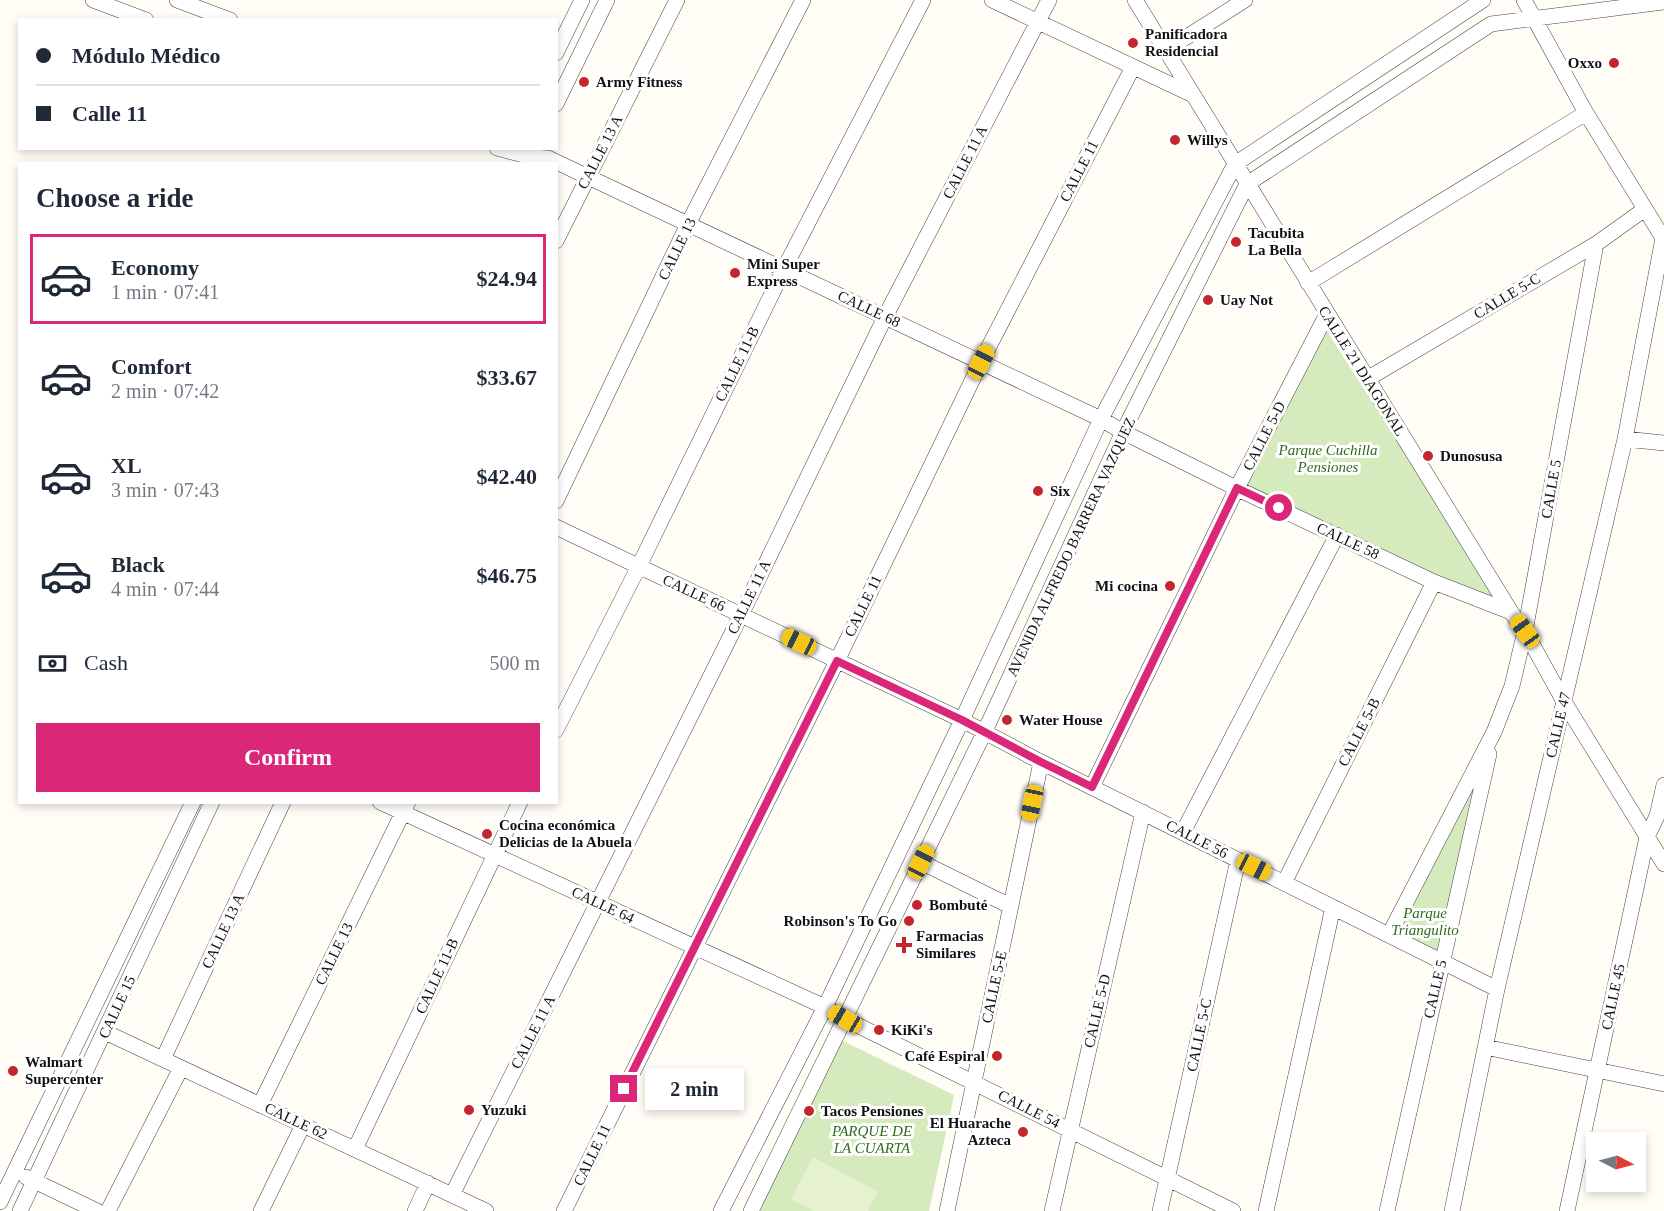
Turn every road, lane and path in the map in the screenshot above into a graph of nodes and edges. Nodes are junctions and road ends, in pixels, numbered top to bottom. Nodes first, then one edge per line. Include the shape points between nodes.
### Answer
1 (93, 0) edge
2 (177, 0) edge
3 (582, 0) edge
4 (607, 0) edge
5 (677, 0) edge
6 (803, 0) edge
7 (923, 0) edge
8 (992, 0) edge
9 (1049, 0) edge
10 (1135, 0) edge
11 (1245, 0) edge
12 (1483, 0) edge
13 (1524, 0) edge
14 (1664, 2) edge
15 (141, 18) edge
16 (225, 18) edge
17 (1533, 18) junction
18 (1038, 22) junction
19 (558, 49) edge
20 (1166, 50) junction
21 (1133, 67) junction
22 (1193, 95) junction
23 (558, 100) edge
24 (1587, 113) junction
25 (505, 153) edge
26 (537, 155) edge
27 (554, 162) edge
28 (558, 164) edge
29 (1235, 164) junction
30 (588, 176) junction
31 (1248, 184) junction
32 (1645, 209) junction
33 (688, 224) junction
34 (1661, 231) edge
35 (558, 237) edge
36 (1596, 244) junction
37 (784, 268) junction
38 (1308, 283) junction
39 (1327, 314) junction
40 (885, 317) junction
41 (981, 362) junction
42 (1367, 379) junction
43 (1101, 419) junction
44 (1123, 432) junction
45 (1625, 439) junction
46 (1664, 443) edge
47 (1237, 488) junction
48 (558, 497) edge
49 (558, 528) edge
50 (1337, 535) junction
51 (639, 566) junction
52 (1434, 582) junction
53 (1511, 612) junction
54 (741, 615) junction
55 (1525, 631) junction
56 (837, 661) junction
57 (1563, 700) junction
58 (962, 720) junction
59 (558, 726) edge
60 (1494, 732) junction
61 (984, 733) junction
62 (1041, 762) junction
63 (1664, 785) edge
64 (1092, 787) junction
65 (192, 804) edge
66 (211, 804) edge
67 (282, 804) edge
68 (389, 804) edge
69 (519, 804) edge
70 (406, 808) edge
71 (1143, 812) junction
72 (1661, 817) edge
73 (1183, 832) junction
74 (1647, 837) junction
75 (494, 855) junction
76 (1238, 860) junction
77 (921, 862) junction
78 (1664, 864) edge
79 (1284, 883) junction
80 (598, 903) junction
81 (1010, 906) junction
82 (1334, 907) junction
83 (1389, 935) junction
84 (695, 947) junction
85 (1441, 962) junction
86 (1497, 989) junction
87 (825, 1007) junction
88 (845, 1019) junction
89 (105, 1032) junction
90 (1485, 1047) junction
91 (163, 1059) junction
92 (181, 1068) junction
93 (1597, 1070) junction
94 (974, 1082) junction
95 (1664, 1084) edge
96 (260, 1105) junction
97 (303, 1125) junction
98 (1070, 1130) junction
99 (355, 1149) junction
100 (15, 1171) junction
101 (1168, 1179) junction
102 (35, 1181) junction
103 (428, 1184) junction
104 (452, 1195) junction
105 (0, 1202) edge
106 (20, 1211) edge
107 (97, 1211) edge
108 (108, 1211) edge
109 (261, 1211) edge
110 (415, 1211) edge
111 (486, 1211) edge
112 (564, 1211) edge
113 (721, 1211) edge
114 (751, 1211) edge
115 (947, 1211) edge
116 (1052, 1211) edge
117 (1160, 1211) edge
118 (1233, 1211) edge
119 (1266, 1211) edge
120 (1387, 1211) edge
121 (1452, 1211) edge
122 (1567, 1211) edge

1 - 15 street
2 - 16 street
3 - 19 street
4 - 23 street
5 - 30 street, CALLE 13 A
6 - 33 street, CALLE 13
7 - 37 street, CALLE 11-B
8 - 18 street
9 - 18 street, CALLE 11 A
10 - 20 street, CALLE 21 DIAGONAL
11 - 20 street
12 - 29 street, AVENIDA ALFREDO BARRERA VAZQUEZ
13 - 17 street
14 - 17 street, AVENIDA ALFREDO BARRERA VAZQUEZ
17 - 24 street
17 - 31 street, AVENIDA ALFREDO BARRERA VAZQUEZ via 1491,24
18 - 21 street
18 - 40 street, CALLE 11 A
20 - 22 street, CALLE 21 DIAGONAL
21 - 22 street
21 - 41 street, CALLE 11
22 - 29 street, CALLE 21 DIAGONAL
24 - 32 street
24 - 38 street
25 - 26 street, CALLE 68
26 - 27 street, CALLE 68
28 - 30 street, CALLE 68
29 - 31 street, CALLE 21 DIAGONAL
29 - 43 street, AVENIDA ALFREDO BARRERA VAZQUEZ
30 - 33 street, CALLE 68
30 - 35 street, CALLE 13 A
31 - 38 street, CALLE 21 DIAGONAL
31 - 44 street, AVENIDA ALFREDO BARRERA VAZQUEZ
32 - 34 street
32 - 36 street, CALLE 5-C
33 - 37 street, CALLE 68
33 - 48 street, CALLE 13
34 - 45 street, CALLE 47
36 - 42 street, CALLE 5-C
36 - 55 street, CALLE 5
37 - 40 street, CALLE 68
37 - 51 street, CALLE 11-B
38 - 39 street, CALLE 21 DIAGONAL
39 - 42 street, CALLE 21 DIAGONAL
39 - 47 street, CALLE 5-D
40 - 41 street, CALLE 68
40 - 54 street, CALLE 11 A
41 - 43 street, CALLE 68
41 - 56 street, CALLE 11
42 - 53 street, CALLE 21 DIAGONAL
43 - 44 street, CALLE 68
43 - 58 street, AVENIDA ALFREDO BARRERA VAZQUEZ
44 - 47 street, CALLE 58
44 - 61 street, AVENIDA ALFREDO BARRERA VAZQUEZ
45 - 46 street
45 - 57 street, CALLE 47
47 - 50 street, CALLE 58
47 - 64 street, CALLE 5-D
49 - 51 street, CALLE 66
50 - 52 street, CALLE 58
50 - 73 street
51 - 54 street, CALLE 66
51 - 59 street, CALLE 11-B
52 - 53 street, CALLE 58
52 - 79 street, CALLE 5-B
53 - 55 street, CALLE 21 DIAGONAL
54 - 56 street, CALLE 66
54 - 80 street, CALLE 11 A
55 - 57 street, CALLE 21 DIAGONAL
55 - 60 street, CALLE 5 via 1512,686
56 - 58 street, CALLE 66
56 - 84 street, CALLE 11
57 - 74 street, CALLE 21 DIAGONAL
57 - 86 street, CALLE 47
58 - 61 street, CALLE 56
58 - 87 street, AVENIDA ALFREDO BARRERA VAZQUEZ
60 - 83 street, CALLE 5
60 - 85 street, CALLE 5
61 - 62 street, CALLE 56
61 - 77 street, AVENIDA ALFREDO BARRERA VAZQUEZ
62 - 64 street, CALLE 56
62 - 81 street, CALLE 5-E
63 - 72 street, CALLE 45
64 - 71 street, CALLE 56
65 - 100 street, CALLE 15
66 - 89 street, CALLE 15
67 - 91 street, CALLE 13 A
68 - 70 street, CALLE 64
69 - 75 street, CALLE 11-B
70 - 75 street, CALLE 64
70 - 96 street, CALLE 13
71 - 73 street, CALLE 56
71 - 98 street, CALLE 5-D
72 - 74 street, CALLE 45
73 - 76 street, CALLE 56
74 - 78 street, CALLE 21 DIAGONAL
74 - 93 street, CALLE 45
75 - 80 street, CALLE 64
75 - 99 street, CALLE 11-B
76 - 79 street, CALLE 56
76 - 101 street, CALLE 5-C
77 - 81 street
77 - 88 street, AVENIDA ALFREDO BARRERA VAZQUEZ
79 - 82 street, CALLE 56
80 - 84 street, CALLE 64
80 - 104 street, CALLE 11 A
81 - 94 street, CALLE 5-E
82 - 83 street, CALLE 56
82 - 119 street
83 - 85 street, CALLE 56
84 - 87 street, CALLE 64
84 - 112 street, CALLE 11
85 - 86 street, CALLE 56
85 - 120 street, CALLE 5
86 - 90 street, CALLE 47
87 - 88 street, CALLE 54
87 - 113 street, AVENIDA ALFREDO BARRERA VAZQUEZ
88 - 94 street, CALLE 54
88 - 114 street, AVENIDA ALFREDO BARRERA VAZQUEZ
89 - 91 street, CALLE 62
89 - 102 street, CALLE 15
90 - 93 street
90 - 121 street, CALLE 47
91 - 92 street, CALLE 62
92 - 96 street, CALLE 62
92 - 108 street
93 - 95 street
93 - 122 street, CALLE 45
94 - 98 street, CALLE 54
94 - 115 street, CALLE 5-E
96 - 97 street, CALLE 62
97 - 99 street, CALLE 62
97 - 109 street
98 - 101 street, CALLE 54
98 - 116 street, CALLE 5-D
99 - 103 street, CALLE 62
100 - 102 street
100 - 105 street, CALLE 15
101 - 117 street, CALLE 5-C
101 - 118 street, CALLE 54
102 - 106 street, CALLE 15
102 - 107 street
103 - 104 street, CALLE 62
103 - 110 street
104 - 111 street, CALLE 62

